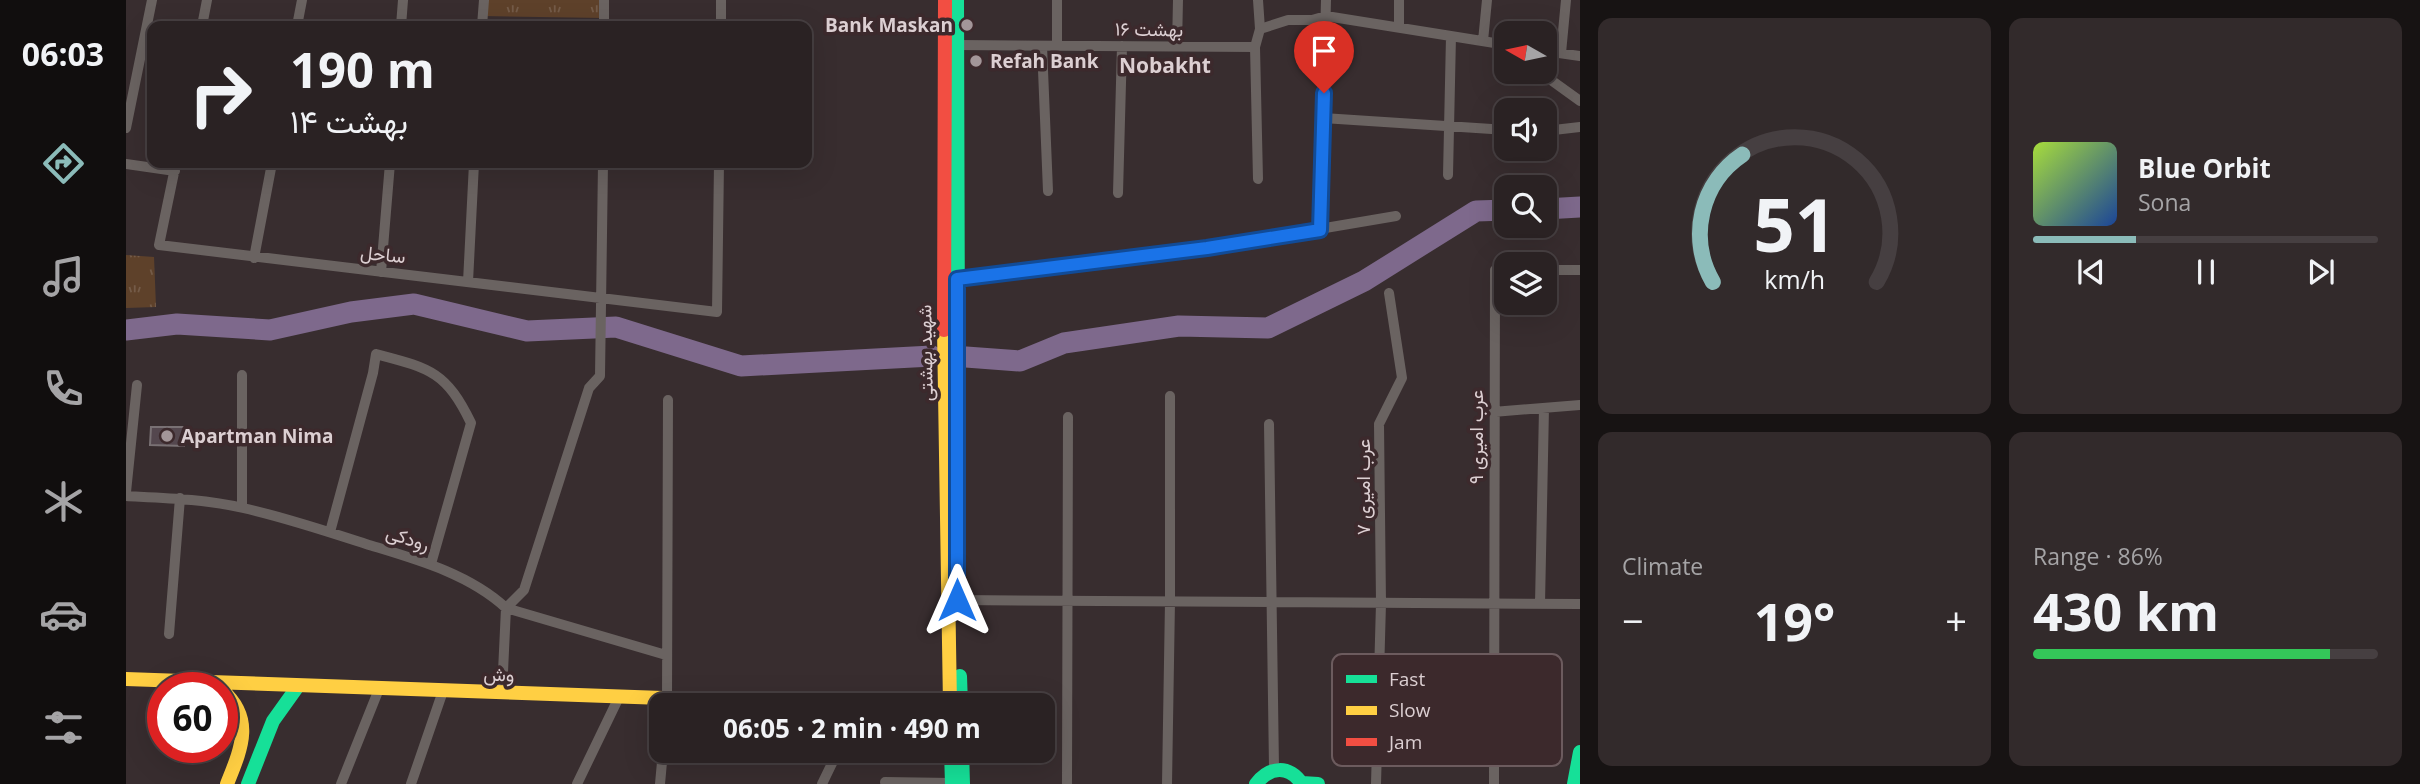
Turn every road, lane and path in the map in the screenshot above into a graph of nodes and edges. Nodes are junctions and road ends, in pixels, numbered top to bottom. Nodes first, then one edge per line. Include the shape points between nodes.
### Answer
1 (152, 0) edge
2 (207, 0) edge
3 (302, 0) edge
4 (403, 0) edge
5 (484, 0) edge
6 (604, 0) edge
7 (721, 0) edge
8 (945, 0) edge
9 (957, 0) edge
10 (1057, 0) edge
11 (1178, 0) edge
12 (1258, 0) edge
13 (1326, 0) edge
14 (1399, 0) edge
15 (1487, 0) edge
16 (1566, 0) edge
17 (1326, 16) junction
18 (148, 21) edge
19 (203, 21) edge
20 (298, 21) edge
21 (401, 21) edge
22 (482, 21) edge
23 (604, 21) edge
24 (721, 21) edge
25 (147, 25) edge
26 (1399, 27) junction
27 (1260, 29) junction
28 (1451, 36) junction
29 (1483, 41) junction
30 (1494, 42) edge
31 (957, 45) junction
32 (1056, 45) junction
33 (1042, 46) junction
34 (1122, 46) junction
35 (1177, 46) junction
36 (1255, 47) junction
37 (1558, 53) edge
38 (1561, 53) junction
39 (1580, 56) edge
40 (1556, 84) edge
41 (1580, 101) edge
42 (1323, 118) junction
43 (1448, 126) junction
44 (1580, 127) edge
45 (126, 128) edge
46 (1494, 129) edge
47 (1557, 130) edge
48 (126, 164) edge
49 (147, 165) edge
50 (175, 168) edge
51 (271, 168) edge
52 (390, 168) edge
53 (474, 168) edge
54 (603, 168) edge
55 (719, 168) edge
56 (1448, 175) dead end
57 (1258, 179) dead end
58 (1048, 191) dead end
59 (1118, 192) dead end
60 (1396, 216) dead end
61 (1320, 230) junction
62 (254, 258) junction
63 (1557, 270) edge
64 (1580, 270) edge
65 (381, 272) junction
66 (957, 279) junction
67 (468, 282) junction
68 (1389, 293) dead end
69 (603, 297) junction
70 (1494, 315) edge
71 (242, 375) dead end
72 (136, 384) dead end
73 (1170, 396) dead end
74 (668, 400) dead end
75 (1580, 405) edge
76 (1544, 408) junction
77 (1493, 412) junction
78 (1068, 417) dead end
79 (1269, 424) dead end
80 (126, 494) edge
81 (180, 498) junction
82 (242, 508) junction
83 (330, 532) junction
84 (431, 564) junction
85 (957, 600) junction
86 (1068, 601) junction
87 (1170, 601) junction
88 (1273, 603) junction
89 (1381, 603) junction
90 (1540, 604) junction
91 (1580, 604) edge
92 (1494, 605) junction
93 (506, 608) junction
94 (169, 634) dead end
95 (666, 654) junction
96 (1380, 654) edge
97 (1494, 654) edge
98 (126, 679) edge
99 (147, 681) edge
100 (238, 686) edge
101 (298, 686) junction
102 (379, 689) junction
103 (443, 691) junction
104 (502, 693) junction
105 (667, 693) edge
106 (950, 693) edge
107 (961, 693) edge
108 (619, 697) junction
109 (649, 700) edge
110 (238, 706) edge
111 (238, 749) edge
112 (1579, 760) edge
113 (234, 763) edge
114 (662, 763) edge
115 (832, 763) edge
116 (953, 763) edge
117 (960, 763) edge
118 (1376, 766) edge
119 (1494, 766) edge
120 (1275, 768) junction
121 (885, 782) dead end
122 (1302, 783) edge
123 (227, 784) edge
124 (248, 784) edge
125 (341, 784) edge
126 (411, 784) edge
127 (578, 784) edge
128 (660, 784) edge
129 (821, 784) edge
130 (956, 784) edge
131 (1067, 784) edge
132 (1167, 784) edge
133 (1256, 784) edge
134 (1318, 784) edge
135 (1376, 784) edge
136 (1494, 784) edge
137 (1574, 784) edge

1 - 18 street
2 - 19 street
3 - 20 street
4 - 21 street
5 - 22 street
6 - 23 street
7 - 24 street
8 - 106 main road, شهید بهشتی via 943,279
9 - 31 main road, شهید بهشتی
10 - 32 street
11 - 35 street
12 - 27 street
13 - 17 street
14 - 26 street
15 - 29 street
16 - 38 street
17 - 26 street
17 - 27 street
17 - 42 street
25 - 45 street
26 - 28 street
27 - 36 street
28 - 29 street
28 - 43 street
29 - 30 street
31 - 33 street, ۱۶ بهشت
31 - 66 main road, شهید بهشتی
32 - 33 street, ۱۶ بهشت
32 - 34 street, ۱۶ بهشت
33 - 58 street
34 - 35 street, ۱۶ بهشت
34 - 59 street
35 - 36 street, ۱۶ بهشت
36 - 57 street
37 - 38 street
38 - 39 street
40 - 41 street
42 - 43 street
42 - 61 street
43 - 46 street
43 - 56 street
44 - 47 street
48 - 49 street
50 - 62 street, ساحل via 159,245
51 - 62 street
52 - 65 street
53 - 67 street
54 - 69 street
55 - 69 street, ساحل via 717,312
60 - 61 street
61 - 66 street
62 - 65 street, ساحل
63 - 64 street
65 - 67 street, ساحل
66 - 85 main road, شهید بهشتی
67 - 69 street, ساحل
68 - 89 street, ۷ عرب امیری via 1402,378 1380,424
69 - 93 street via 600,376 589,388 524,590
70 - 77 street, ۹ عرب امیری
71 - 82 street
72 - 80 street
73 - 87 street
74 - 95 street
75 - 76 street
76 - 77 street
76 - 90 street
77 - 92 street, ۹ عرب امیری
78 - 86 street
79 - 88 street
80 - 81 street, رودکی
81 - 82 street, رودکی
81 - 94 street
82 - 83 street, رودکی
83 - 84 street, رودکی
83 - 84 street via 376,354 414,364 440,377 458,396 471,423
84 - 93 street, رودکی via 493,596
85 - 86 street
85 - 107 main road, شهید بهشتی
86 - 87 street
86 - 131 street
87 - 88 street
87 - 132 street
88 - 89 street
88 - 120 street
89 - 92 street
89 - 96 street, ۷ عرب امیری
90 - 91 street
90 - 92 street
92 - 97 street, ۹ عرب امیری
93 - 95 street, رودکی
93 - 104 street
95 - 105 street
98 - 99 main road, وش
100 - 101 main road, وش
101 - 102 main road, وش
101 - 124 main road via 273,721
102 - 103 main road, وش
102 - 125 street
103 - 104 main road, وش
103 - 126 street
104 - 108 main road, وش
108 - 109 main road, وش
108 - 127 street
110 - 111 main road via 243,733
112 - 137 main road
113 - 123 main road
114 - 128 street
115 - 129 street
116 - 130 main road
117 - 130 main road
118 - 135 street, ۷ عرب امیری
119 - 136 street, ۹ عرب امیری
120 - 122 main road via 1289,770
120 - 133 main road via 1261,775
121 - 130 street
122 - 134 main road

